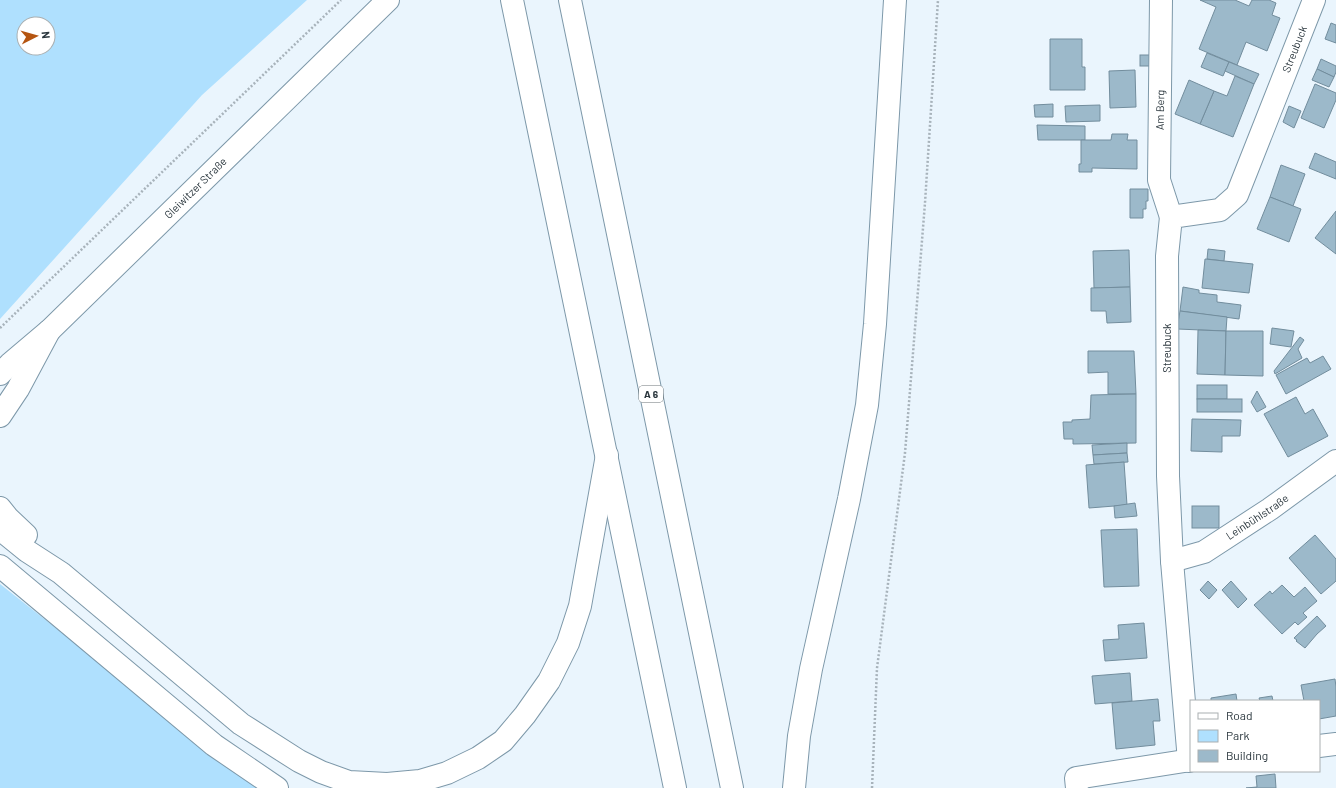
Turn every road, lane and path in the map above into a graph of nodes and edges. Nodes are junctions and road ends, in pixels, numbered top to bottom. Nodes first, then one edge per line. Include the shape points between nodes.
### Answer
1 (341, 0) edge
2 (388, 0) edge
3 (512, 0) edge
4 (570, 0) edge
5 (895, 0) edge
6 (938, 0) edge
7 (1161, 0) edge
8 (1314, 0) edge
9 (1171, 217) junction
10 (0, 328) edge
11 (49, 331) junction
12 (0, 374) edge
13 (0, 416) edge
14 (607, 455) junction
15 (1336, 461) edge
16 (0, 508) edge
17 (0, 529) edge
18 (1172, 561) junction
19 (0, 566) edge
20 (61, 573) junction
21 (1336, 744) edge
22 (1320, 746) edge
23 (1190, 760) edge
24 (1076, 783) edge
25 (277, 788) edge
26 (675, 788) edge
27 (732, 788) edge
28 (794, 788) edge
29 (872, 788) edge

1 - 10 path
2 - 11 main road, Gleiwitzer Straße
3 - 14 main road
4 - 27 main road, A 6
5 - 28 main road via 876,311 867,405 851,492 811,669 799,736
6 - 29 path via 905,453 877,668
7 - 9 main road, Am Berg via 1159,180
8 - 9 main road, Streubuck via 1237,195 1220,210
9 - 18 main road, Streubuck via 1166,256 1168,476
11 - 12 main road, Gleiwitzer Straße
11 - 13 main road via 18,389
14 - 20 main road via 581,599 568,643 549,681 503,741 478,758 447,773 420,781 387,784 349,782 299,761 241,724
14 - 26 main road
15 - 18 main road, Leinbühlstraße via 1270,509 1204,552
16 - 20 main road
17 - 20 main road via 27,551
18 - 23 main road, Streubuck
19 - 25 main road via 214,745
21 - 22 main road
23 - 24 main road

